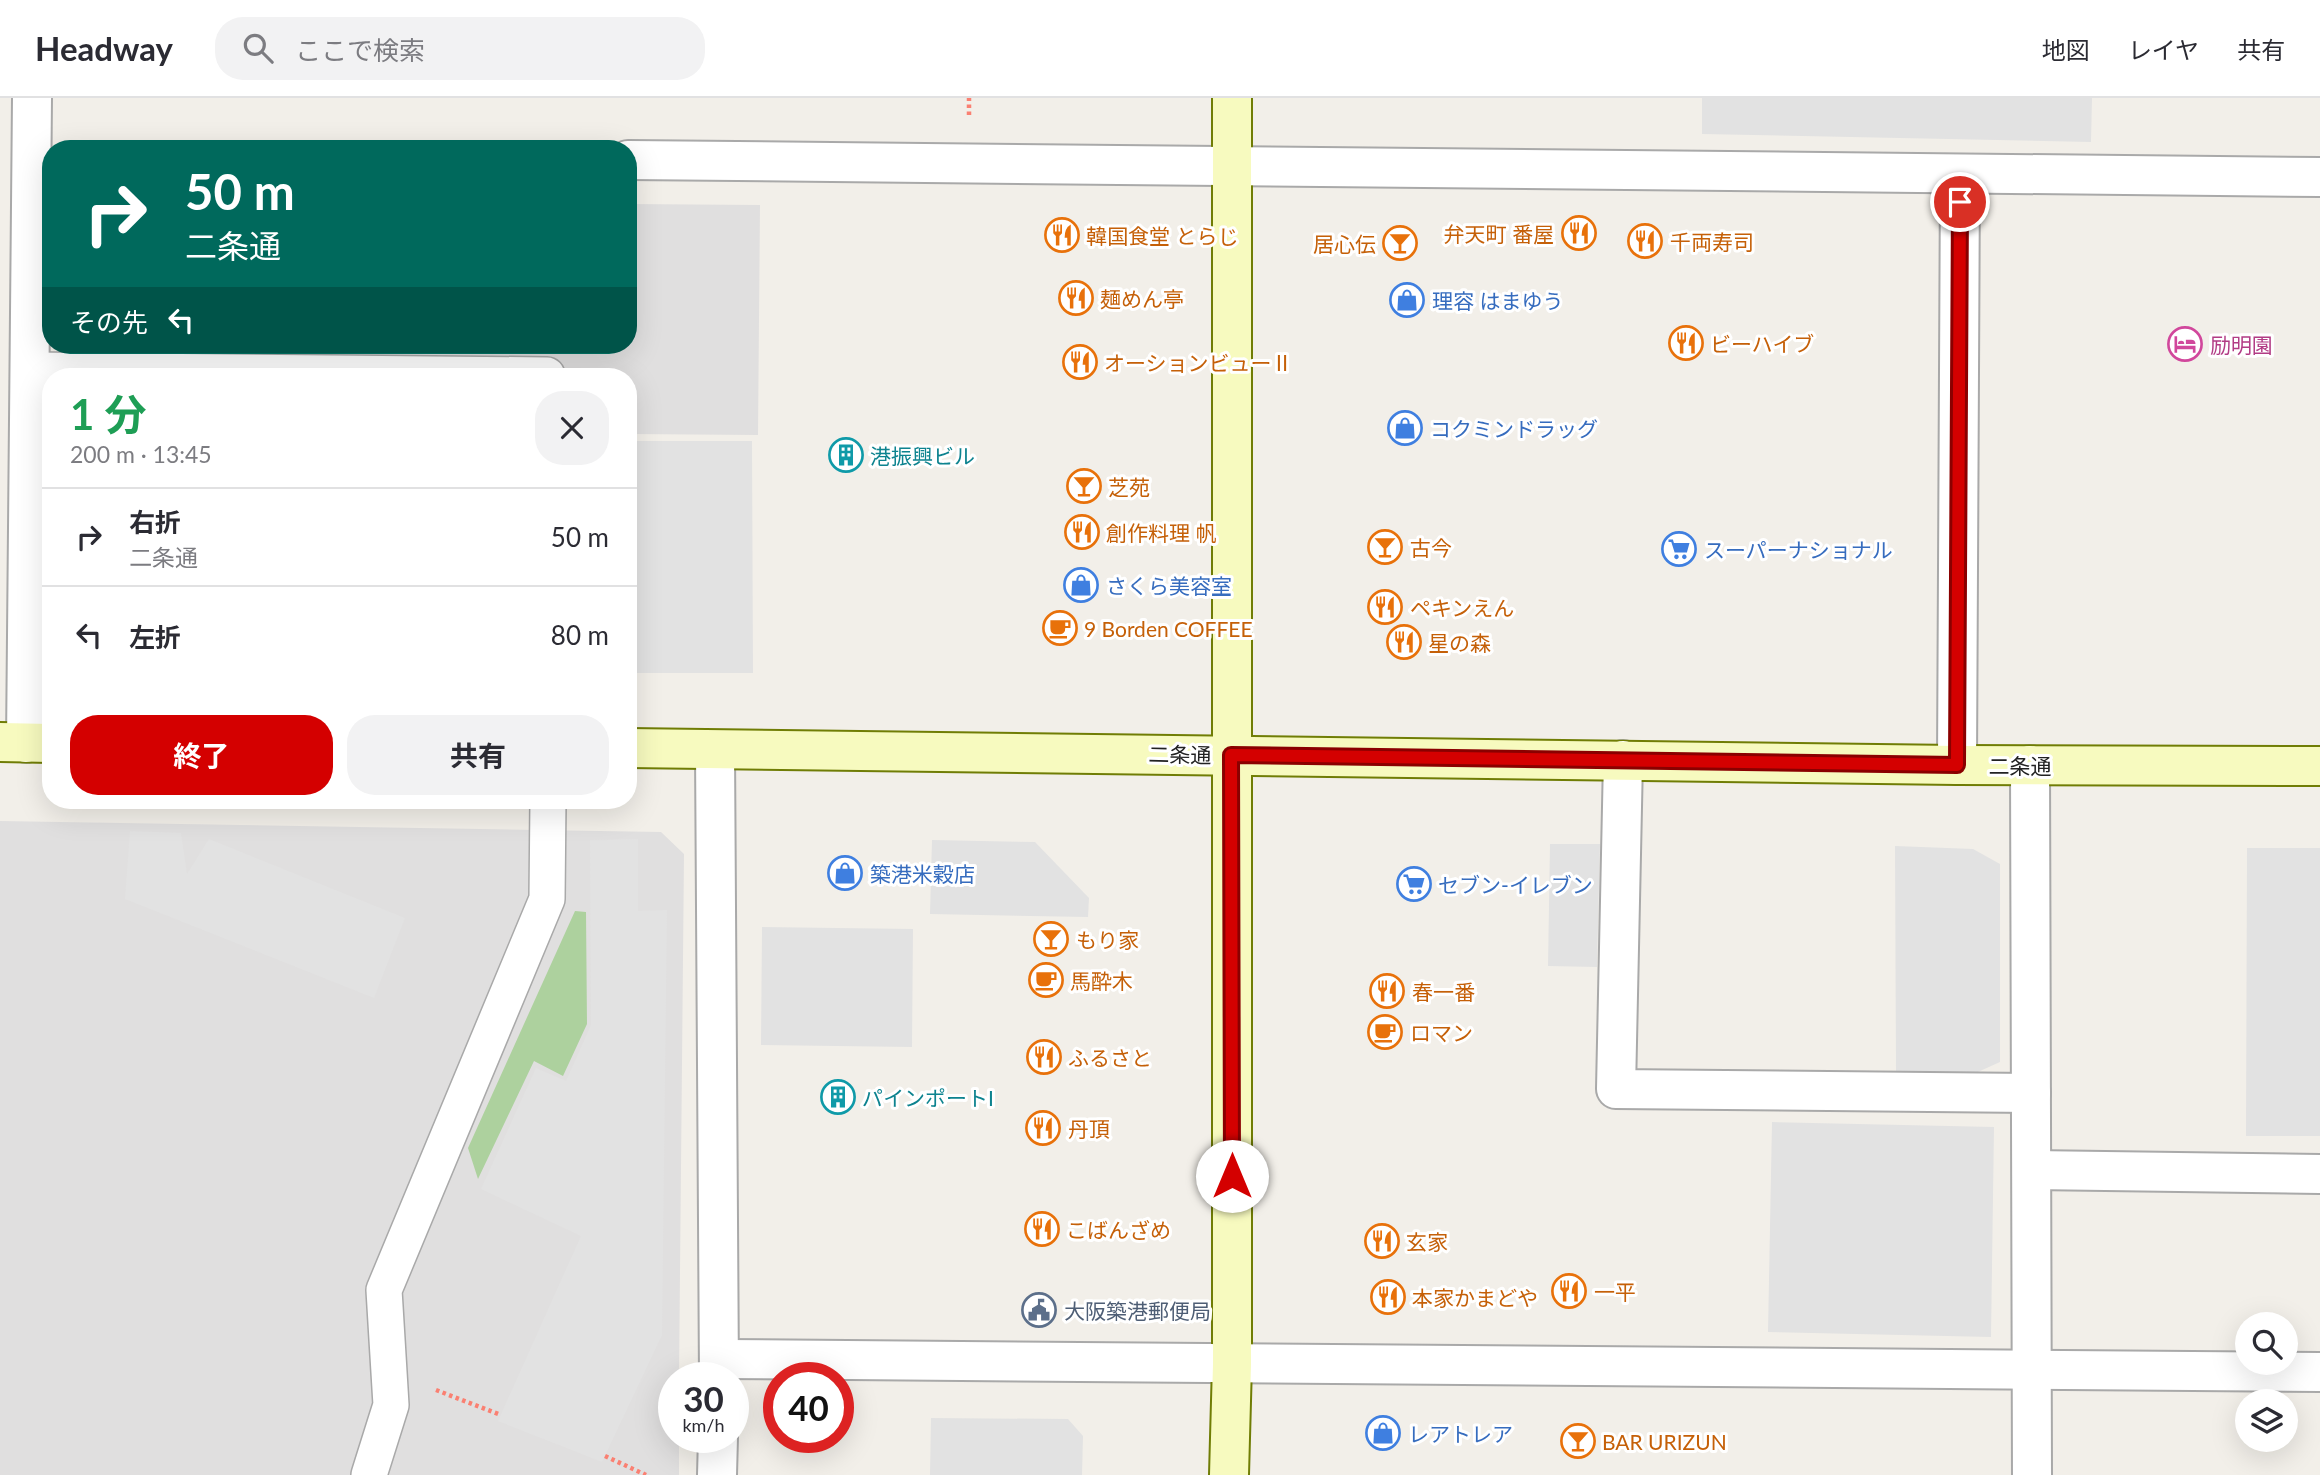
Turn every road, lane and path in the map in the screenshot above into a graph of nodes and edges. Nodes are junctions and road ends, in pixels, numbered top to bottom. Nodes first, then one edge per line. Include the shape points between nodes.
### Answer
1 (32, 98) edge
2 (1232, 98) edge
3 (27, 153) edge
4 (637, 160) edge
5 (1231, 167) junction
6 (1960, 175) junction
7 (2320, 177) edge
8 (29, 370) junction
9 (42, 370) edge
10 (26, 743) edge
11 (637, 748) edge
12 (715, 750) junction
13 (1231, 755) junction
14 (1623, 760) junction
15 (1957, 765) junction
16 (2030, 765) junction
17 (2320, 766) edge
18 (548, 809) edge
19 (2031, 1093) junction
20 (2032, 1171) junction
21 (2320, 1174) edge
22 (719, 1362) edge
23 (1232, 1364) junction
24 (749, 1368) edge
25 (2032, 1370) junction
26 (389, 1372) junction
27 (2320, 1373) edge
28 (501, 1415) dead end
29 (718, 1453) edge
30 (605, 1456) dead end
31 (369, 1475) edge
32 (646, 1475) edge
33 (717, 1475) edge
34 (1228, 1475) edge
35 (2032, 1475) edge

1 - 3 street
2 - 5 street
3 - 8 street
4 - 5 street
5 - 6 street
5 - 13 street
6 - 7 street
6 - 15 street
8 - 9 lane
8 - 10 street
11 - 12 street, 二条通
12 - 13 street, 二条通
12 - 22 street
13 - 14 street, 二条通
13 - 23 street
14 - 15 street, 二条通
14 - 19 street via 1616,1089
15 - 16 street, 二条通
16 - 17 street, 二条通
16 - 19 street
18 - 26 lane via 547,899 384,1290
19 - 20 street
20 - 21 street
20 - 25 street
23 - 24 street
23 - 25 street
23 - 34 street
25 - 27 street
25 - 35 street
26 - 28 path
26 - 31 lane via 391,1405
29 - 33 street
30 - 32 path

